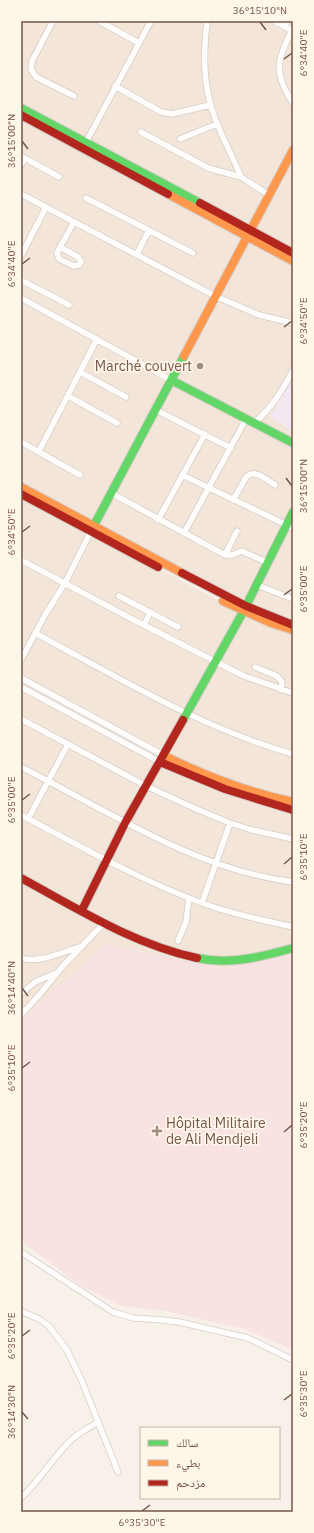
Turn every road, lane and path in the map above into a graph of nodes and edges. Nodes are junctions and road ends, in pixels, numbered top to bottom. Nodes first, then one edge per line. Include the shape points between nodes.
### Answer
1 (53, 21) edge
2 (99, 21) edge
3 (151, 21) edge
4 (274, 21) edge
5 (207, 22) dead end
6 (286, 24) edge
7 (292, 30) edge
8 (139, 43) junction
9 (116, 86) junction
10 (74, 96) dead end
11 (293, 103) edge
12 (210, 105) junction
13 (21, 108) edge
14 (21, 115) edge
15 (217, 124) junction
16 (141, 132) dead end
17 (180, 139) dead end
18 (84, 145) junction
19 (293, 150) edge
20 (23, 157) edge
21 (21, 165) edge
22 (59, 177) dead end
23 (240, 177) junction
24 (21, 194) edge
25 (269, 195) junction
26 (86, 198) dead end
27 (46, 207) junction
28 (74, 222) junction
29 (149, 230) junction
30 (248, 234) junction
31 (60, 247) dead end
32 (193, 252) dead end
33 (293, 253) edge
34 (137, 254) junction
35 (21, 256) edge
36 (293, 261) edge
37 (21, 280) edge
38 (215, 296) junction
39 (21, 298) edge
40 (69, 305) dead end
41 (293, 323) edge
42 (97, 339) junction
43 (293, 370) edge
44 (80, 372) junction
45 (171, 380) junction
46 (68, 396) junction
47 (126, 397) dead end
48 (156, 410) junction
49 (246, 419) junction
50 (255, 422) junction
51 (117, 423) dead end
52 (205, 434) junction
53 (21, 442) edge
54 (293, 443) edge
55 (231, 448) junction
56 (38, 451) junction
57 (80, 474) dead end
58 (182, 475) junction
59 (275, 484) dead end
60 (21, 487) edge
61 (210, 488) junction
62 (111, 493) junction
63 (21, 494) edge
64 (233, 500) junction
65 (293, 512) edge
66 (158, 520) junction
67 (290, 526) edge
68 (92, 529) junction
69 (237, 531) dead end
70 (184, 533) junction
71 (225, 555) junction
72 (21, 560) edge
73 (268, 563) junction
74 (65, 583) junction
75 (257, 585) junction
76 (119, 596) dead end
77 (293, 599) edge
78 (245, 609) junction
79 (150, 613) junction
80 (144, 625) junction
81 (293, 625) edge
82 (178, 627) dead end
83 (293, 630) edge
84 (35, 633) junction
85 (21, 660) edge
86 (216, 662) junction
87 (255, 667) dead end
88 (21, 678) edge
89 (21, 687) edge
90 (281, 690) junction
91 (293, 693) edge
92 (187, 714) junction
93 (21, 719) edge
94 (68, 744) junction
95 (293, 754) edge
96 (161, 758) junction
97 (21, 767) edge
98 (49, 781) junction
99 (146, 786) junction
100 (293, 802) edge
101 (293, 810) edge
102 (21, 815) edge
103 (28, 819) junction
104 (125, 823) junction
105 (230, 823) junction
106 (293, 839) edge
107 (106, 861) junction
108 (216, 863) junction
109 (21, 873) edge
110 (21, 878) edge
111 (293, 882) edge
112 (189, 898) junction
113 (202, 903) junction
114 (82, 910) junction
115 (104, 923) junction
116 (293, 927) edge
117 (178, 941) dead end
118 (80, 947) junction
119 (293, 948) edge
120 (21, 958) edge
121 (56, 973) junction
122 (21, 994) edge
123 (21, 1015) edge
124 (21, 1252) edge
125 (21, 1311) edge
126 (293, 1360) edge
127 (98, 1422) junction
128 (118, 1472) dead end
129 (21, 1498) edge

1 - 10 street via 32,60 31,69 36,77
2 - 8 street
3 - 8 street
4 - 6 street
5 - 12 street via 204,60
6 - 7 street
7 - 11 street via 279,59 279,70 284,87
8 - 9 street
9 - 12 street via 169,114
9 - 18 street
12 - 15 street
13 - 18 street
14 - 18 street
15 - 17 street
15 - 23 street
16 - 23 street via 208,168
18 - 30 street
19 - 25 street
20 - 21 street
20 - 22 street
23 - 25 street
24 - 27 street
25 - 30 street
26 - 29 street
27 - 28 street
27 - 35 street
28 - 31 street
28 - 34 street
29 - 32 street
29 - 34 street
30 - 33 street
30 - 36 street
30 - 38 street
34 - 38 street
37 - 40 street
38 - 41 street via 259,315
38 - 45 street
39 - 42 street
42 - 44 street
42 - 45 street
43 - 50 street via 270,408
44 - 46 street
44 - 47 street
45 - 48 street
45 - 49 street
46 - 51 street
46 - 56 street
48 - 52 street
48 - 62 street
49 - 50 street
49 - 55 street
50 - 54 street
52 - 55 street
52 - 58 street
53 - 56 street
55 - 61 street
56 - 57 street
58 - 61 street
58 - 66 street
59 - 64 street via 250,473
60 - 68 street
61 - 64 street
61 - 70 street
62 - 66 street
62 - 68 street
63 - 68 street
64 - 67 street
65 - 67 street
66 - 70 street
67 - 73 street
68 - 74 street
68 - 78 street
69 - 71 street
70 - 71 street
71 - 73 street via 242,551
72 - 74 street
73 - 75 street
74 - 80 street
74 - 84 street
75 - 77 street
75 - 78 street
76 - 79 street
78 - 81 street
78 - 83 street via 271,623
78 - 86 street
79 - 80 street
79 - 82 street
80 - 86 street
84 - 85 street
84 - 92 street
86 - 90 street
86 - 92 street
87 - 90 street via 279,677 282,682
88 - 96 street
89 - 96 street
90 - 91 street
92 - 95 street via 255,743
92 - 96 street
93 - 94 street
94 - 98 street
94 - 99 street
96 - 99 street
96 - 100 street via 236,787
96 - 101 street via 201,781 238,795
97 - 98 street
98 - 103 street
98 - 104 street
99 - 104 street
99 - 105 street
102 - 103 street
103 - 107 street
104 - 107 street
104 - 108 street
105 - 106 street
105 - 108 street
107 - 112 street
107 - 114 street
108 - 111 street via 257,876
108 - 113 street
109 - 114 street via 73,901
110 - 114 street
112 - 113 street
112 - 117 street via 186,922
113 - 116 street
114 - 115 street
115 - 118 street
115 - 119 street via 154,946 209,960 251,959
118 - 120 street via 37,960
118 - 121 street
121 - 122 street via 35,982
121 - 123 street
124 - 126 street via 113,1312 133,1318 163,1320 248,1338
125 - 127 street via 48,1326 67,1350
127 - 128 street
127 - 129 street via 71,1440

